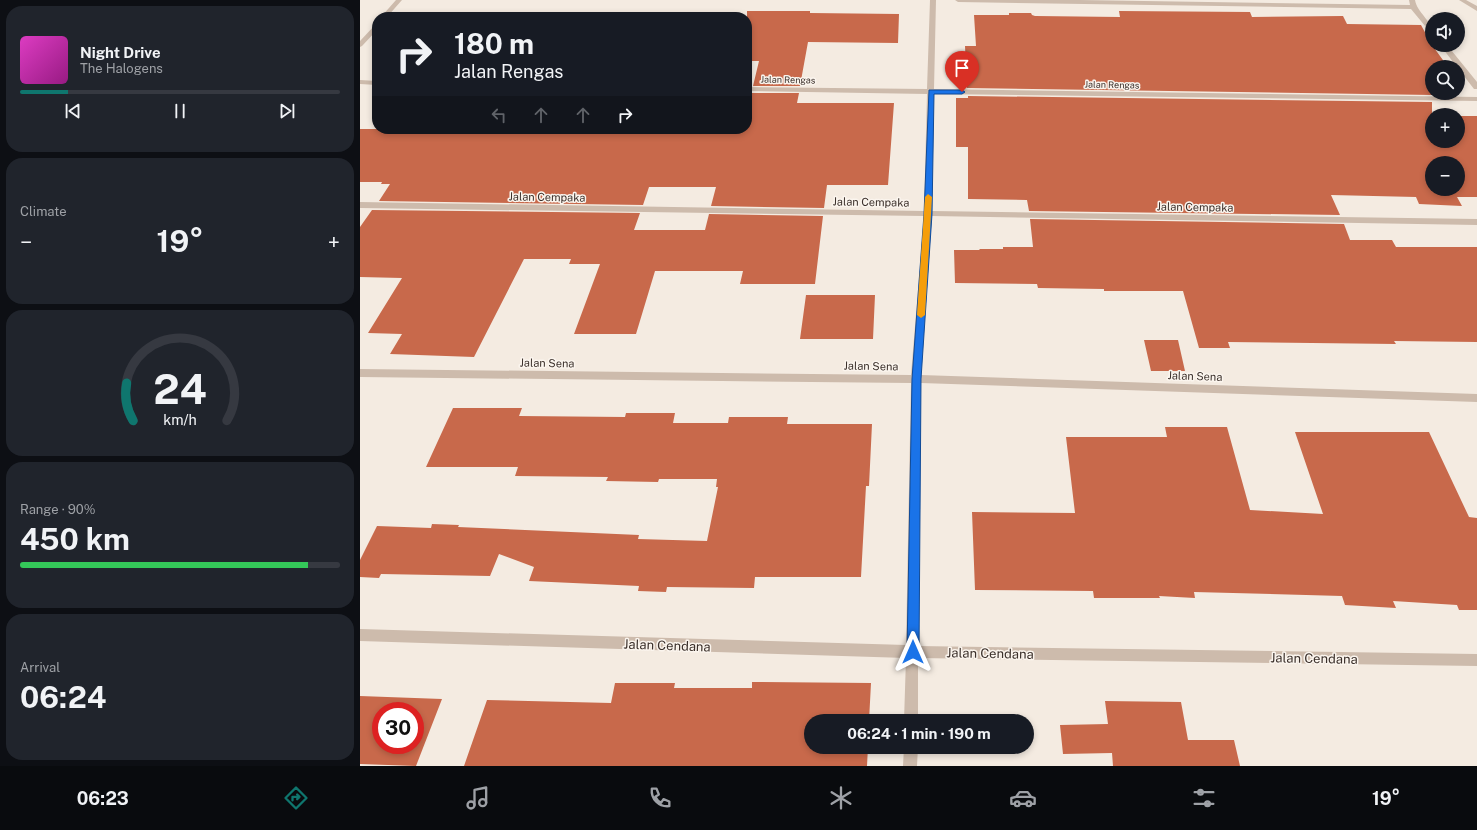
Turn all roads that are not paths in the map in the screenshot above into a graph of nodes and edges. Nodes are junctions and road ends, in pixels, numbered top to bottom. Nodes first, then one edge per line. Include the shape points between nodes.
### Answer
1 (399, 0) edge
2 (933, 0) edge
3 (958, 0) edge
4 (1462, 0) edge
5 (1412, 4) edge
6 (1477, 9) edge
7 (388, 12) edge
8 (1425, 22) edge
9 (372, 32) edge
10 (360, 45) edge
11 (1449, 52) edge
12 (360, 82) edge
13 (372, 83) edge
14 (1477, 87) edge
15 (752, 89) edge
16 (931, 92) junction
17 (1477, 99) edge
18 (360, 205) edge
19 (928, 214) junction
20 (1477, 222) edge
21 (360, 373) edge
22 (916, 379) junction
23 (1477, 398) edge
24 (360, 635) edge
25 (913, 652) junction
26 (1477, 660) edge
27 (912, 714) edge
28 (911, 754) edge
29 (910, 766) edge

1 - 7 street
2 - 16 street
3 - 5 street
4 - 6 street
5 - 8 street
9 - 10 street
11 - 14 street
12 - 13 street
15 - 16 street, Jalan Rengas
16 - 17 street, Jalan Rengas
16 - 19 street
18 - 19 street, Jalan Cempaka
19 - 20 street, Jalan Cempaka
19 - 22 street
21 - 22 street, Jalan Sena
22 - 23 street, Jalan Sena
22 - 25 street
24 - 25 street, Jalan Cendana
25 - 26 street, Jalan Cendana
25 - 27 street
28 - 29 street

